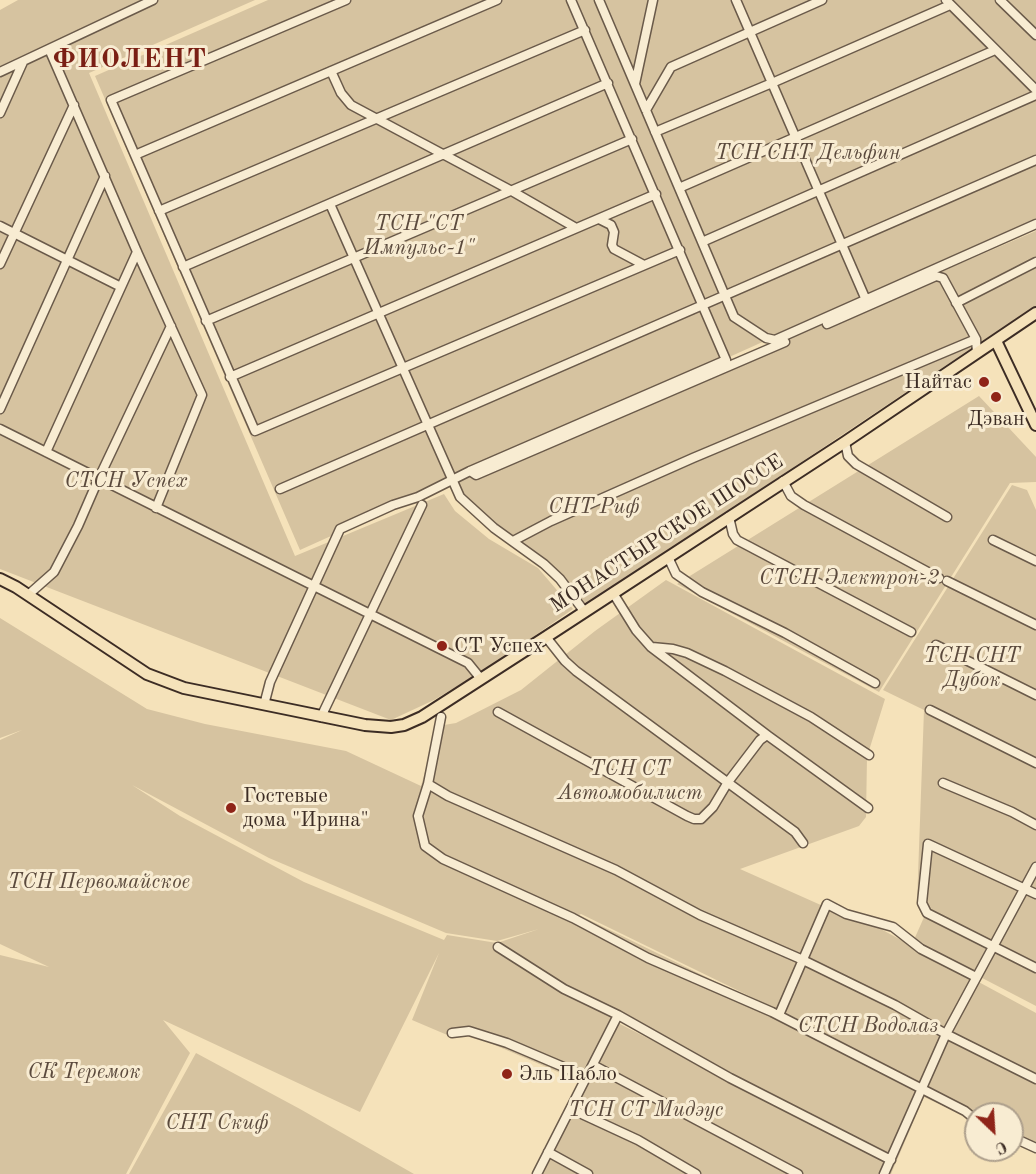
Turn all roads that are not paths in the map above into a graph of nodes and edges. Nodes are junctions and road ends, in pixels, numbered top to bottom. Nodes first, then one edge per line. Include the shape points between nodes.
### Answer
1 (153, 0) edge
2 (346, 0) edge
3 (497, 0) edge
4 (571, 0) edge
5 (599, 0) edge
6 (653, 0) edge
7 (736, 0) edge
8 (822, 0) edge
9 (1000, 0) edge
10 (948, 2) edge
11 (585, 30) junction
12 (750, 32) junction
13 (1036, 35) edge
14 (50, 49) junction
15 (995, 50) junction
16 (23, 62) junction
17 (331, 71) junction
18 (0, 72) edge
19 (608, 83) junction
20 (772, 83) junction
21 (635, 84) junction
22 (1036, 93) edge
23 (74, 105) junction
24 (646, 110) junction
25 (0, 113) edge
26 (375, 118) junction
27 (655, 132) junction
28 (796, 137) junction
29 (632, 139) junction
30 (135, 155) junction
31 (442, 155) junction
32 (1036, 160) edge
33 (105, 176) junction
34 (679, 188) junction
35 (510, 190) junction
36 (818, 190) junction
37 (656, 194) junction
38 (330, 204) junction
39 (159, 211) junction
40 (599, 219) junction
41 (1036, 224) edge
42 (0, 226) edge
43 (576, 228) junction
44 (14, 233) junction
45 (702, 242) junction
46 (842, 245) junction
47 (680, 250) junction
48 (137, 252) junction
49 (354, 257) junction
50 (67, 260) junction
51 (1036, 262) edge
52 (0, 264) edge
53 (644, 265) junction
54 (183, 267) junction
55 (121, 287) junction
56 (725, 296) junction
57 (866, 300) junction
58 (956, 303) junction
59 (702, 304) junction
60 (379, 313) junction
61 (1036, 313) edge
62 (206, 321) junction
63 (171, 326) junction
64 (976, 339) junction
65 (996, 341) junction
66 (977, 353) junction
67 (403, 368) junction
68 (230, 377) junction
69 (0, 409) edge
70 (428, 425) junction
71 (1036, 425) edge
72 (0, 429) edge
73 (845, 442) junction
74 (46, 452) junction
75 (470, 471) junction
76 (98, 480) junction
77 (451, 480) junction
78 (783, 481) junction
79 (280, 489) dead end
80 (422, 505) dead end
81 (156, 508) junction
82 (729, 517) junction
83 (947, 517) dead end
84 (993, 540) dead end
85 (513, 541) junction
86 (668, 556) junction
87 (1036, 561) edge
88 (0, 579) edge
89 (314, 588) junction
90 (613, 592) junction
91 (28, 595) junction
92 (584, 611) junction
93 (370, 614) junction
94 (1036, 625) edge
95 (911, 632) dead end
96 (546, 637) junction
97 (936, 645) dead end
98 (651, 647) junction
99 (481, 679) junction
100 (875, 683) dead end
101 (1036, 695) edge
102 (264, 705) junction
103 (930, 710) dead end
104 (498, 712) dead end
105 (321, 717) junction
106 (441, 717) dead end
107 (767, 735) junction
108 (868, 755) dead end
109 (1036, 763) edge
110 (728, 782) junction
111 (943, 783) dead end
112 (428, 784) junction
113 (868, 808) dead end
114 (1036, 825) edge
115 (803, 843) dead end
116 (1036, 867) edge
117 (1025, 888) junction
118 (1036, 894) edge
119 (498, 946) dead end
120 (993, 948) junction
121 (803, 960) junction
122 (1036, 968) edge
123 (976, 978) junction
124 (618, 1015) junction
125 (779, 1015) junction
126 (452, 1033) dead end
127 (946, 1034) junction
128 (593, 1065) junction
129 (587, 1077) junction
130 (1036, 1079) edge
131 (921, 1089) junction
132 (571, 1108) junction
133 (964, 1110) edge
134 (548, 1152) junction
135 (891, 1160) junction
136 (537, 1174) edge
137 (588, 1174) edge
138 (696, 1174) edge
139 (798, 1174) edge
140 (884, 1174) edge

1 - 14 street
2 - 30 street via 111,100
3 - 17 street
4 - 11 street
5 - 21 street
6 - 21 street
7 - 12 street
8 - 12 street
9 - 13 street
10 - 15 street
10 - 20 street
11 - 19 street
11 - 26 street
12 - 20 street
12 - 24 street via 671,67
14 - 16 street
14 - 23 street
15 - 22 street
15 - 28 street
16 - 18 street
16 - 25 street
17 - 26 street via 347,102
17 - 30 street
19 - 29 street
19 - 31 street
20 - 27 street
20 - 28 street
21 - 24 street
22 - 36 street
23 - 33 street
23 - 44 street
24 - 27 street
26 - 31 street
26 - 39 street
27 - 34 street
28 - 34 street
28 - 36 street
29 - 35 street
29 - 37 street
30 - 39 street
31 - 35 street
31 - 38 street
32 - 46 street
33 - 48 street
33 - 50 street
34 - 45 street
35 - 43 street
35 - 49 street
36 - 45 street
36 - 46 street
37 - 40 street
37 - 47 street
38 - 49 street
38 - 54 street
39 - 54 street
40 - 43 street
40 - 53 street via 611,225 614,249
41 - 57 street
42 - 44 street
43 - 60 street
44 - 50 street
44 - 52 street
45 - 56 street
46 - 56 street
46 - 57 street
47 - 53 street
47 - 59 street
48 - 55 street
48 - 63 street
49 - 60 street
49 - 62 street
50 - 55 street
50 - 69 street
51 - 58 street
53 - 67 street
54 - 62 street
55 - 74 street
56 - 57 street via 734,317 775,340
56 - 59 street
58 - 64 street
58 - 75 street via 943,278 936,276 476,475
59 - 70 street
59 - 75 street via 726,360
60 - 67 street
60 - 68 street
61 - 65 main road, МОНАСТЫРСКОЕ ШОССЕ
62 - 68 street
63 - 76 street
63 - 81 street via 202,395
64 - 66 street
64 - 85 street via 693,458
65 - 66 main road, МОНАСТЫРСКОЕ ШОССЕ
65 - 71 main road
66 - 73 main road, МОНАСТЫРСКОЕ ШОССЕ
67 - 68 street via 255,431
67 - 70 street
70 - 77 street
70 - 79 street
72 - 74 street
73 - 78 main road, МОНАСТЫРСКОЕ ШОССЕ
73 - 83 street via 848,456 856,464
74 - 76 street
75 - 77 street
76 - 81 street
76 - 91 street via 54,572
77 - 85 street via 469,507
77 - 89 street via 340,529
78 - 82 main road, МОНАСТЫРСКОЕ ШОССЕ
78 - 94 street via 791,496 804,505
80 - 93 street
81 - 89 street
82 - 86 main road, МОНАСТЫРСКОЕ ШОССЕ
82 - 95 street via 737,540
84 - 87 street
85 - 92 street via 560,579
86 - 90 main road, МОНАСТЫРСКОЕ ШОССЕ
86 - 100 street via 676,574 702,592
88 - 91 main road, МОНАСТЫРСКОЕ ШОССЕ
89 - 93 street
89 - 102 street via 270,682
90 - 92 main road, МОНАСТЫРСКОЕ ШОССЕ
90 - 98 street
91 - 102 main road, МОНАСТЫРСКОЕ ШОССЕ via 147,674 184,688
92 - 96 main road, МОНАСТЫРСКОЕ ШОССЕ
93 - 99 street via 468,663
93 - 105 street
96 - 99 main road, МОНАСТЫРСКОЕ ШОССЕ
96 - 110 street via 576,670
97 - 101 street
98 - 107 street
98 - 108 street via 687,653 724,671 811,717
99 - 105 main road, МОНАСТЫРСКОЕ ШОССЕ via 404,725 380,727
102 - 105 main road, МОНАСТЫРСКОЕ ШОССЕ
103 - 109 street
104 - 110 street via 694,819 701,819 713,807
106 - 112 street
107 - 110 street
107 - 113 street
110 - 115 street via 795,832
111 - 114 street
112 - 121 street via 616,870 700,915
112 - 125 street via 418,816 425,846 442,860
116 - 117 street
117 - 118 street
117 - 120 street
117 - 120 street via 927,844 922,903 927,913
119 - 124 street via 564,989
120 - 122 street
120 - 123 street
121 - 123 street via 827,904 846,914 893,927 921,949
121 - 125 street
121 - 127 street
123 - 127 street
124 - 128 street
124 - 135 street via 730,1078
125 - 131 street
126 - 129 street via 470,1031 507,1043
127 - 130 street
127 - 131 street
128 - 129 street
128 - 139 street
129 - 132 street
131 - 133 street
131 - 135 street
132 - 134 street
132 - 138 street
134 - 136 street
134 - 137 street
135 - 140 street

